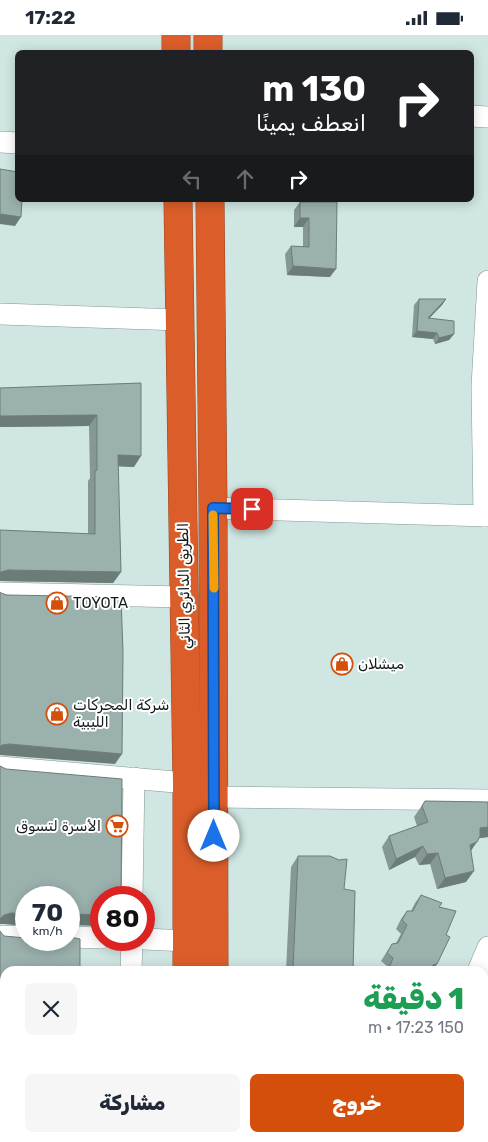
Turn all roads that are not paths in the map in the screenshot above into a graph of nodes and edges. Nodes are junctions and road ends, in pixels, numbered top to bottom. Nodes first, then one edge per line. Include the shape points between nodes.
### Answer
1 (176, 35) edge
2 (208, 35) edge
3 (176, 50) edge
4 (208, 50) edge
5 (474, 116) edge
6 (488, 117) edge
7 (0, 143) edge
8 (15, 143) edge
9 (178, 202) edge
10 (210, 202) edge
11 (488, 281) edge
12 (0, 313) edge
13 (181, 320) junction
14 (213, 508) junction
15 (486, 516) edge
16 (0, 593) edge
17 (184, 597) junction
18 (0, 767) edge
19 (134, 778) junction
20 (187, 783) junction
21 (214, 797) junction
22 (488, 800) edge
23 (132, 886) edge
24 (3, 936) edge
25 (15, 937) edge
26 (155, 940) edge
27 (187, 941) junction
28 (488, 947) edge
29 (132, 951) edge
30 (132, 966) edge
31 (187, 966) edge
32 (214, 966) edge
33 (480, 966) edge

1 - 3 highway
2 - 4 highway
5 - 6 street
7 - 8 street
9 - 13 highway, الطريق الدائري الثاني
10 - 14 highway, الطريق الدائري الثاني
11 - 15 street via 482,386
12 - 13 street
13 - 17 highway, الطريق الدائري الثاني
14 - 15 street
14 - 21 highway, الطريق الدائري الثاني
16 - 17 street
17 - 20 highway, الطريق الدائري الثاني
18 - 19 street
19 - 20 street
19 - 23 street
20 - 27 highway, الطريق الدائري الثاني
21 - 22 street
21 - 32 highway, الطريق الدائري الثاني
24 - 25 street
26 - 27 street
27 - 31 highway, الطريق الدائري الثاني
28 - 33 street
29 - 30 street

